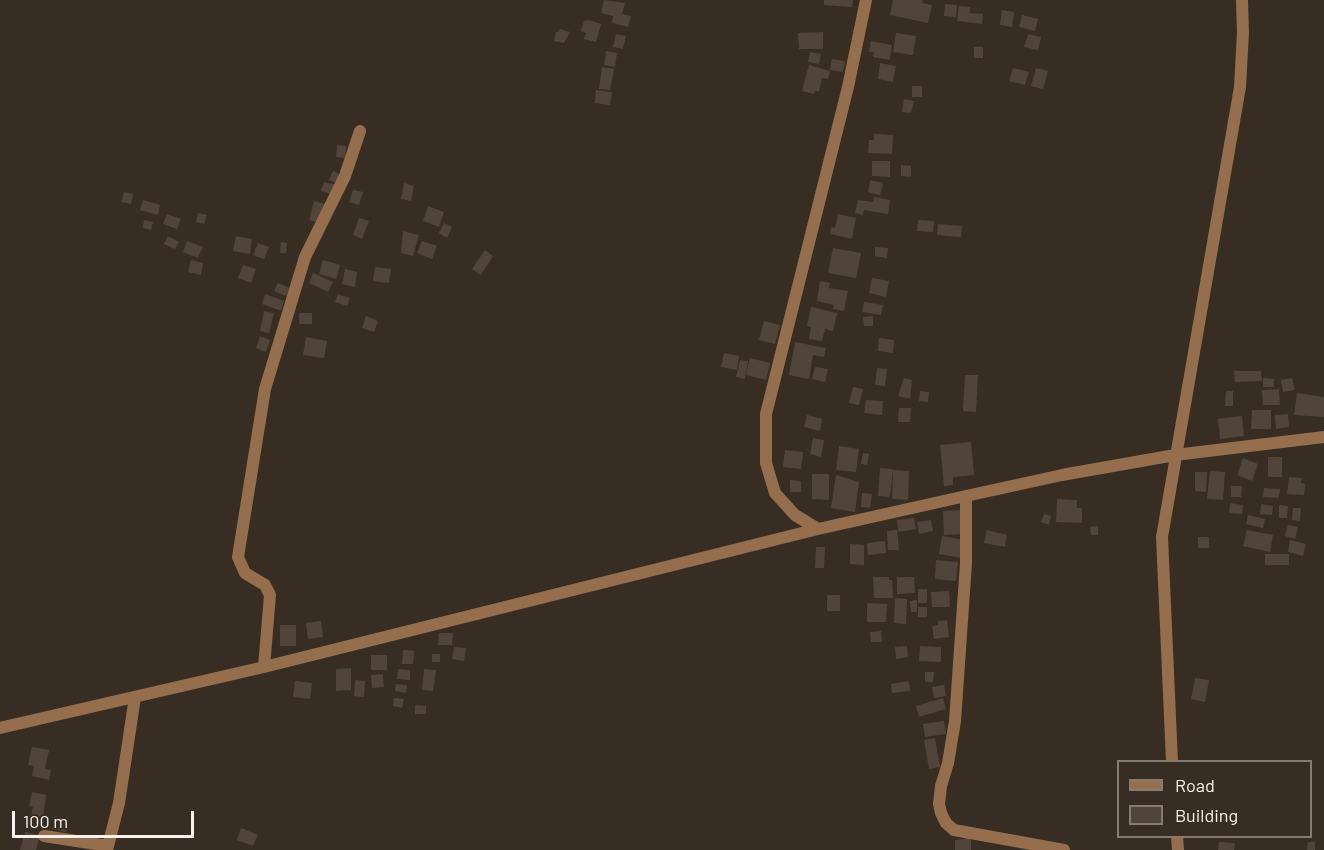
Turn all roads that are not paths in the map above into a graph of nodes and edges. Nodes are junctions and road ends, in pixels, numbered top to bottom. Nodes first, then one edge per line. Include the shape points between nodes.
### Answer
1 (866, 0) edge
2 (1242, 0) edge
3 (360, 132) dead end
4 (1324, 437) edge
5 (1175, 455) junction
6 (966, 496) junction
7 (818, 529) junction
8 (264, 667) junction
9 (135, 697) junction
10 (0, 729) edge
11 (1172, 760) edge
12 (44, 836) dead end
13 (107, 848) edge
14 (1064, 850) edge

1 - 7 street via 766,414 766,463 775,493 795,515
2 - 5 street via 1239,87
3 - 8 street via 345,176 305,257 265,389 238,557 245,573 265,585 270,595
4 - 5 street
5 - 6 street
5 - 11 street via 1162,537
6 - 7 street
6 - 14 street via 966,562 954,729 939,804 946,823 954,830
7 - 8 street
8 - 9 street
9 - 10 street
9 - 13 street via 119,803
12 - 13 street

